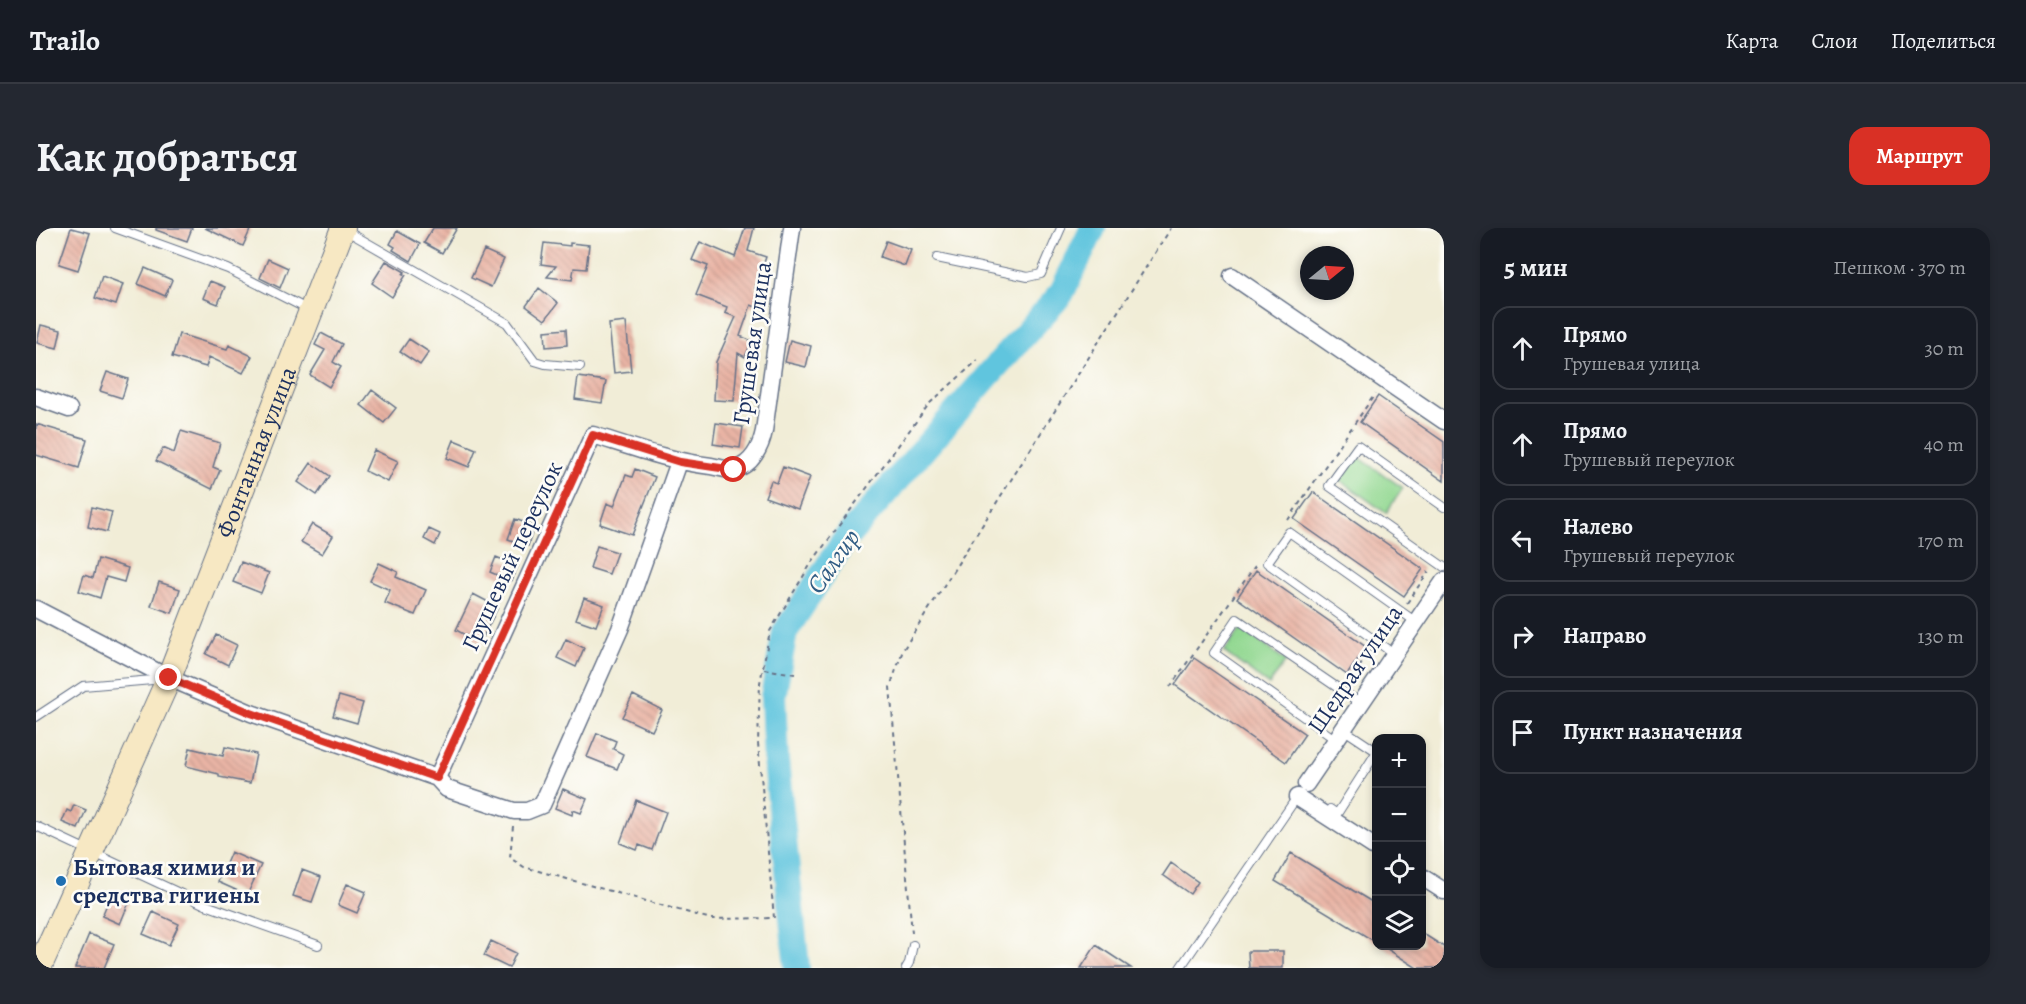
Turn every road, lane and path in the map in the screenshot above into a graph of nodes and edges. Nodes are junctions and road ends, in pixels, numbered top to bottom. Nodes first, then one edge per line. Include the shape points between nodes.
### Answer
1 (115, 228) edge
2 (343, 228) edge
3 (792, 228) edge
4 (1061, 228) edge
5 (1171, 228) edge
6 (937, 258) dead end
7 (1232, 276) dead end
8 (312, 312) junction
9 (978, 360) dead end
10 (580, 367) dead end
11 (1376, 393) dead end
12 (36, 397) edge
13 (69, 409) dead end
14 (1444, 421) edge
15 (680, 462) junction
16 (1444, 507) edge
17 (1285, 524) dead end
18 (1256, 565) dead end
19 (1432, 567) dead end
20 (1444, 567) edge
21 (1444, 581) edge
22 (1405, 605) dead end
23 (38, 612) edge
24 (1416, 622) junction
25 (1373, 647) dead end
26 (1394, 654) junction
27 (764, 669) dead end
28 (795, 674) dead end
29 (169, 678) junction
30 (1347, 685) dead end
31 (1170, 687) dead end
32 (1360, 703) junction
33 (36, 717) edge
34 (1339, 734) junction
35 (1372, 750) edge
36 (1372, 760) edge
37 (437, 778) junction
38 (1301, 790) junction
39 (514, 811) junction
40 (36, 825) edge
41 (1372, 844) edge
42 (91, 851) junction
43 (1426, 880) edge
44 (1444, 891) edge
45 (318, 945) dead end
46 (914, 945) joint
47 (39, 968) edge
48 (906, 968) edge
49 (1180, 968) edge

1 - 8 lane via 228,269
2 - 8 main road, Фонтанная улица
2 - 10 lane via 507,323 536,361
3 - 15 street, Грушевая улица via 761,444 755,455 734,470
4 - 6 lane via 1041,274 1034,276
5 - 46 path via 903,650 890,687
7 - 14 street
8 - 29 main road, Фонтанная улица
9 - 39 path via 929,404 812,562 770,631 760,683 758,743 774,918 711,919 524,867 510,858
11 - 17 path
12 - 13 street
15 - 37 street, Грушевый переулок via 593,435
15 - 39 street via 620,629 542,805
16 - 20 lane via 1358,446 1329,486
18 - 31 path
19 - 22 path
21 - 24 street, Щедрая улица
23 - 29 street
24 - 26 street, Щедрая улица
24 - 26 lane via 1289,532 1267,563
25 - 30 path
26 - 32 street, Щедрая улица
27 - 28 path
29 - 33 lane via 82,686
29 - 37 street via 251,713
29 - 42 main road, Фонтанная улица
32 - 34 street, Щедрая улица
32 - 34 lane via 1237,619 1214,653
34 - 35 lane
34 - 38 street, Щедрая улица
36 - 38 lane via 1337,814
37 - 39 street via 447,789
38 - 41 street
38 - 49 lane
40 - 42 lane
42 - 45 lane via 203,903
42 - 47 main road, Фонтанная улица
43 - 44 street
46 - 48 lane

